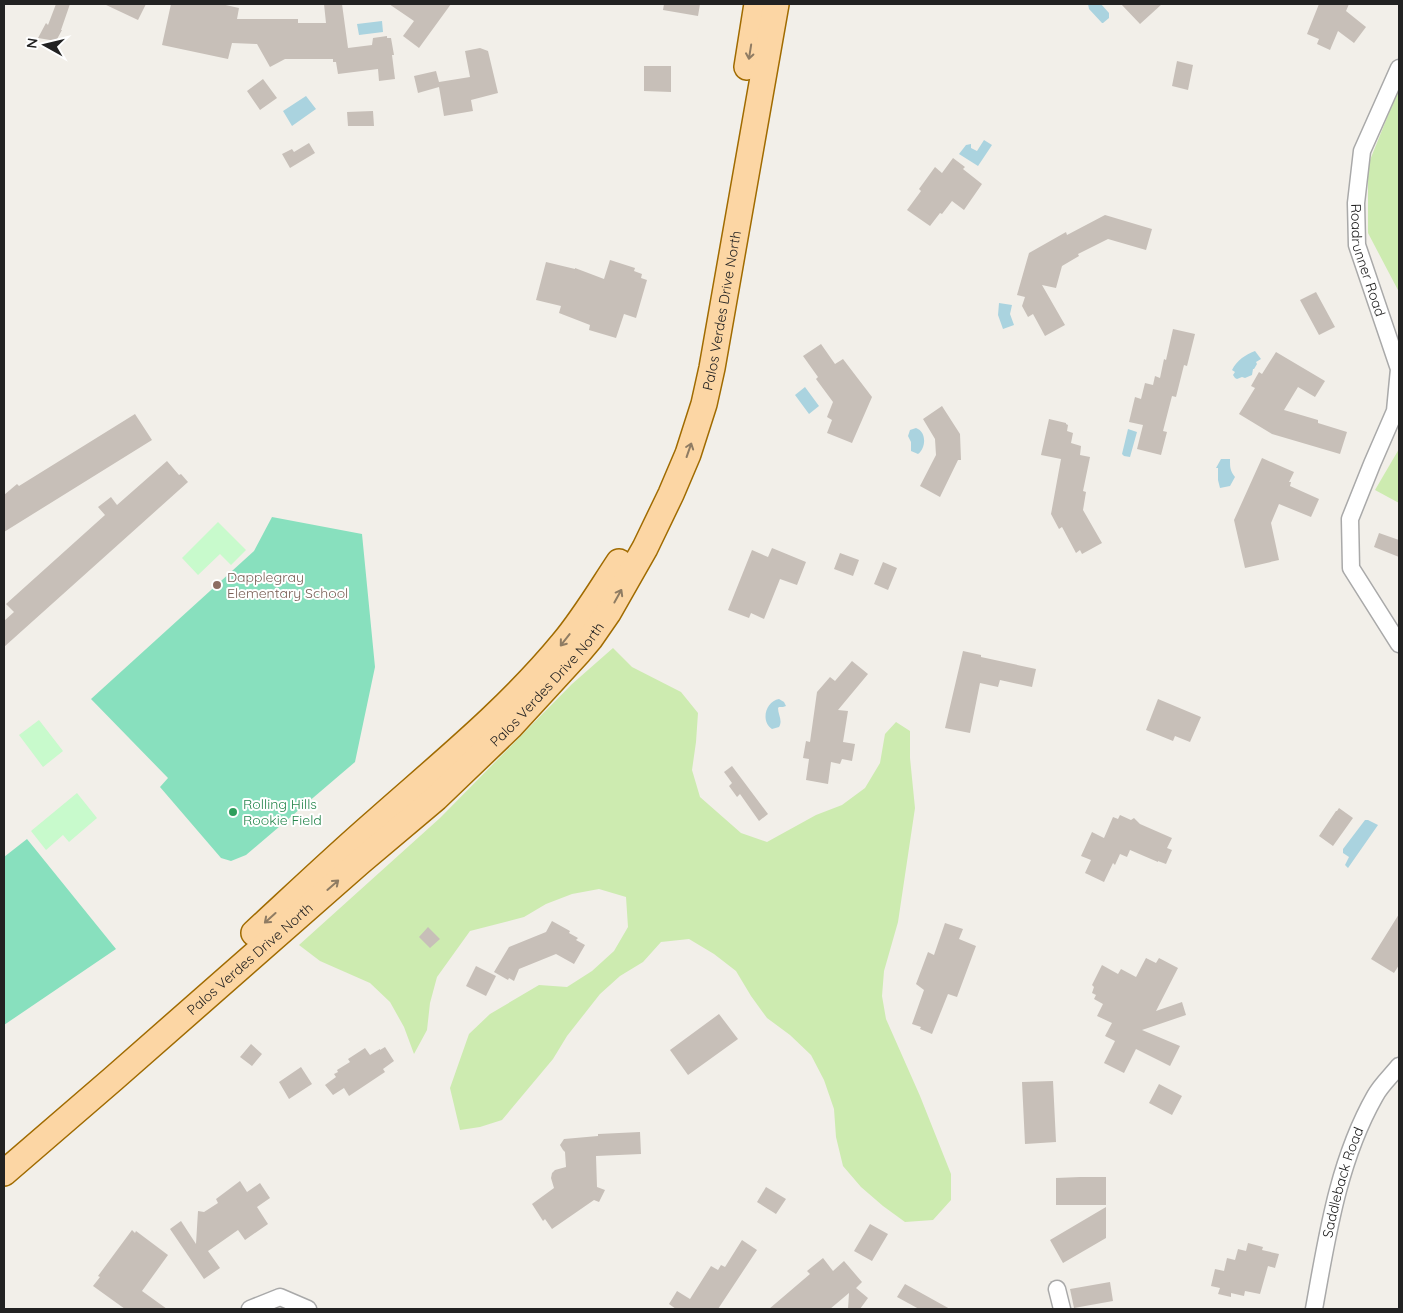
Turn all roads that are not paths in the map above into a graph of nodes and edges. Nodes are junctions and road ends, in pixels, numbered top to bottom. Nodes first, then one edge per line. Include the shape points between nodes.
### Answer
1 (757, 4) edge
2 (776, 4) edge
3 (1399, 68) edge
4 (1399, 644) edge
5 (510, 727) junction
6 (453, 754) junction
7 (360, 862) junction
8 (1399, 1066) edge
9 (4, 1155) edge
10 (4, 1173) edge
11 (1057, 1289) dead end
12 (250, 1309) edge
13 (308, 1309) edge
14 (1062, 1309) edge
15 (1314, 1309) edge

1 -> 6 main road, Palos Verdes Drive North via 699,366 663,475 630,544 564,642
5 -> 2 main road, Palos Verdes Drive North via 590,639 608,613 645,548 688,454 712,368
3 - 4 street, Roadrunner Road via 1362,151 1356,203 1358,245 1399,368 1396,411 1350,519 1351,568
5 - 6 main road
5 - 7 main road, Palos Verdes Drive North via 436,798
6 - 7 main road via 442,777 374,837
6 -> 9 main road, Palos Verdes Drive North
10 -> 7 main road, Palos Verdes Drive North
8 - 15 street, Saddleback Road via 1376,1095 1348,1154 1328,1233
11 - 14 street
12 - 13 street via 280,1297

